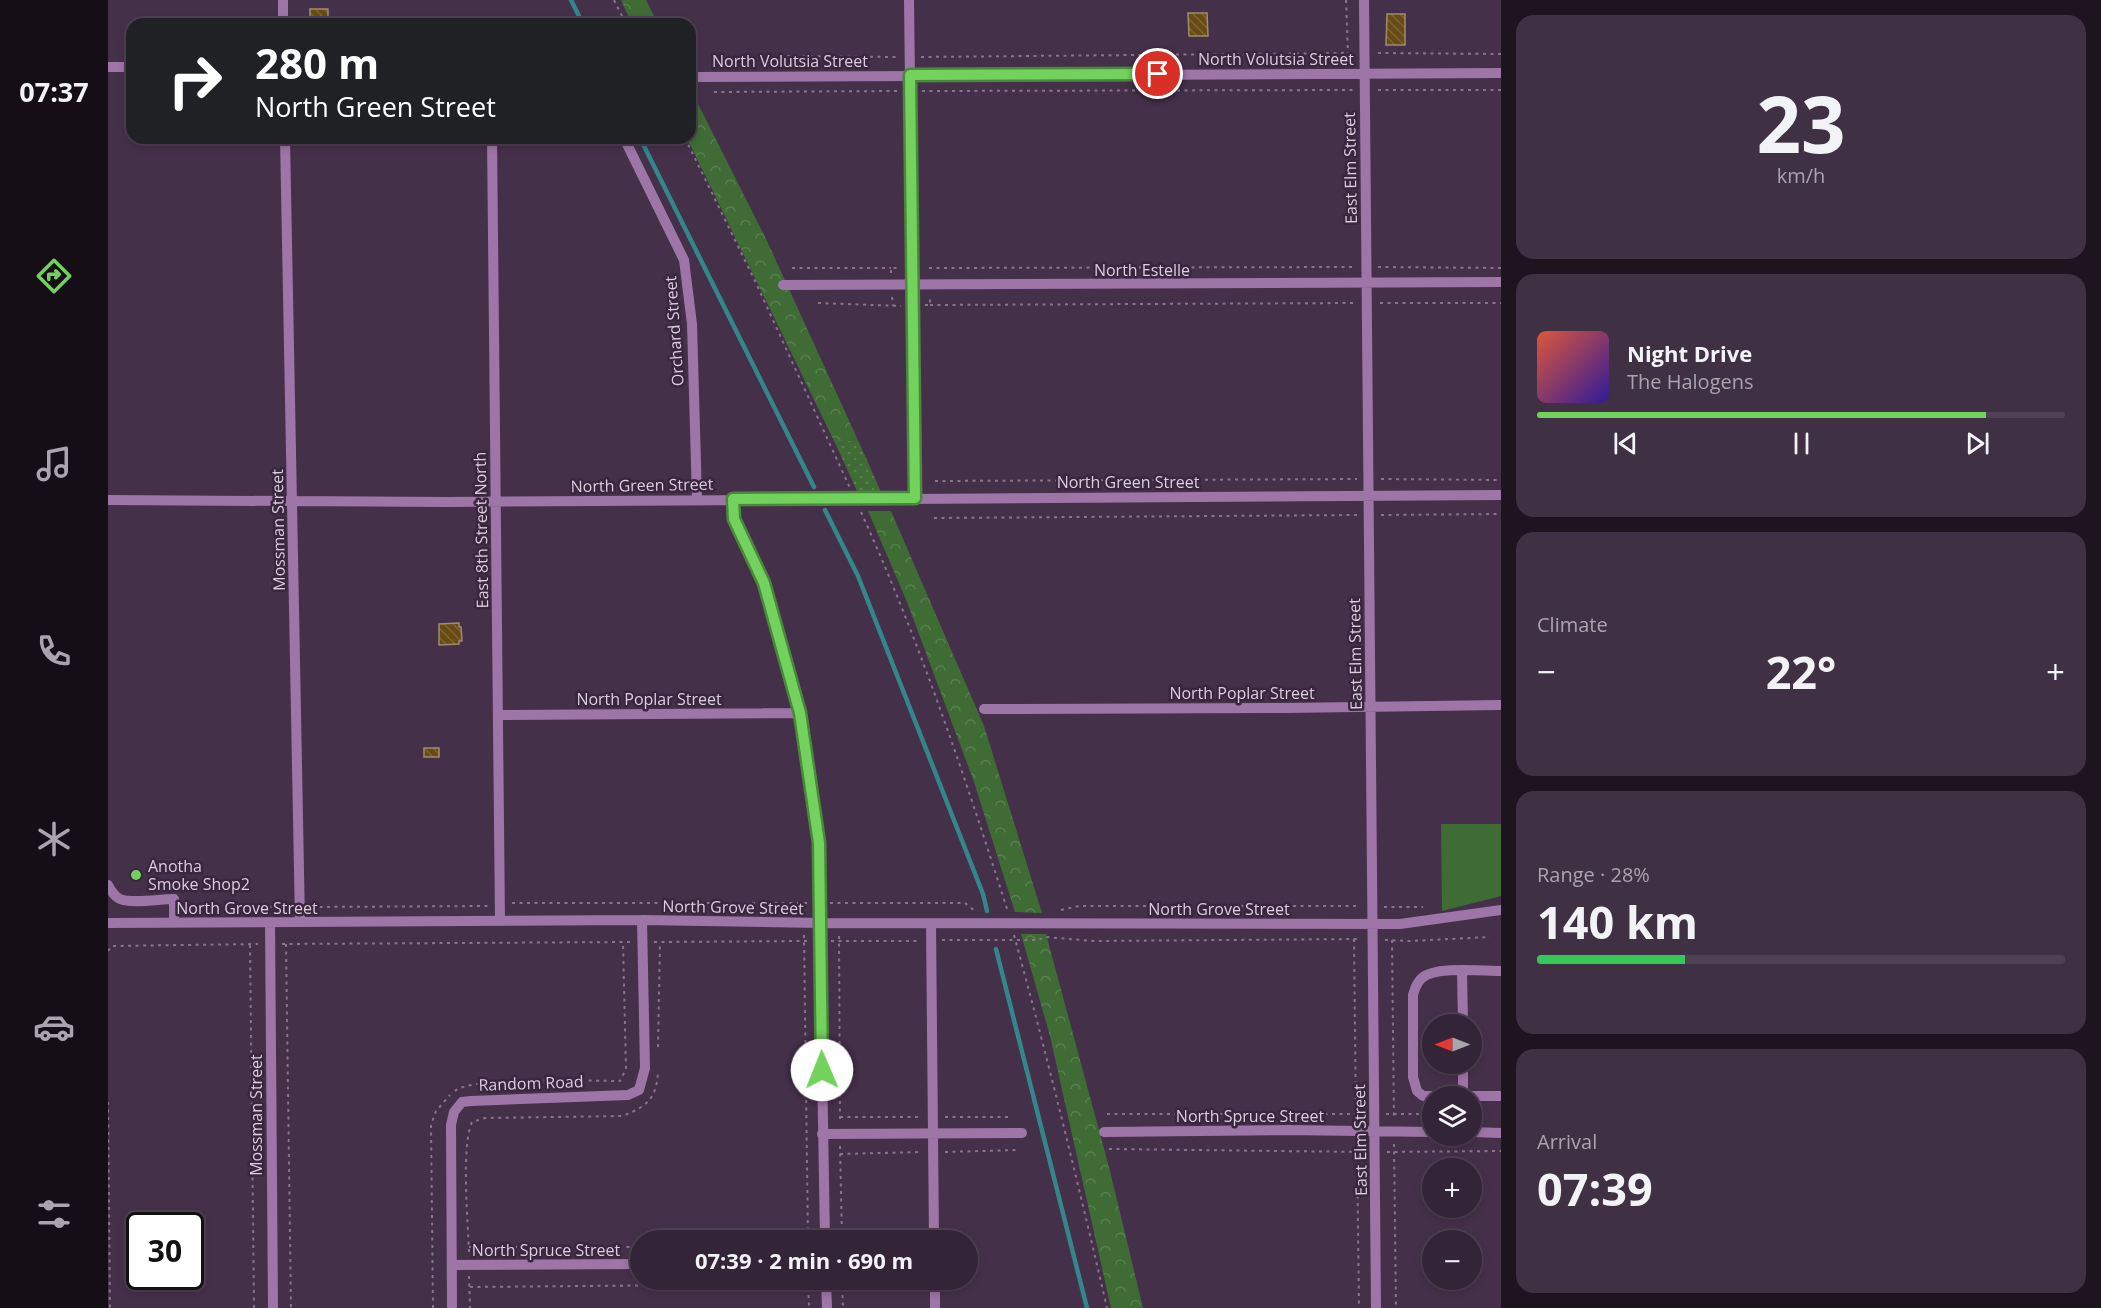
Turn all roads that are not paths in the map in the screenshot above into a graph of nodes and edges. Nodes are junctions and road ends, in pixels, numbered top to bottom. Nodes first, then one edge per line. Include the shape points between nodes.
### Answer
1 (283, 0) edge
2 (909, 0) edge
3 (1364, 0) edge
4 (283, 18) edge
5 (108, 67) edge
6 (126, 67) edge
7 (1364, 73) junction
8 (1501, 73) edge
9 (910, 75) junction
10 (696, 77) edge
11 (285, 144) edge
12 (492, 144) edge
13 (627, 144) edge
14 (1501, 282) edge
15 (1366, 284) junction
16 (783, 285) dead end
17 (912, 286) junction
18 (1369, 495) junction
19 (1501, 495) edge
20 (915, 498) junction
21 (697, 499) junction
22 (733, 499) junction
23 (108, 500) edge
24 (292, 501) junction
25 (496, 501) junction
26 (1501, 705) edge
27 (1371, 706) junction
28 (984, 709) dead end
29 (800, 713) junction
30 (498, 715) junction
31 (108, 885) edge
32 (1501, 910) edge
33 (642, 920) junction
34 (500, 921) junction
35 (270, 922) junction
36 (300, 922) junction
37 (108, 923) edge
38 (174, 923) junction
39 (821, 923) junction
40 (931, 924) junction
41 (1373, 924) junction
42 (1462, 971) junction
43 (1501, 971) edge
44 (1463, 1014) edge
45 (1422, 1095) edge
46 (1482, 1096) edge
47 (1501, 1096) edge
48 (1374, 1131) junction
49 (1104, 1132) dead end
50 (1422, 1132) edge
51 (1482, 1132) edge
52 (1022, 1133) dead end
53 (1501, 1133) edge
54 (822, 1134) junction
55 (933, 1134) junction
56 (825, 1230) edge
57 (934, 1230) edge
58 (630, 1264) edge
59 (452, 1265) junction
60 (826, 1290) edge
61 (935, 1290) edge
62 (273, 1308) edge
63 (452, 1308) edge
64 (827, 1308) edge
65 (935, 1308) edge
66 (1376, 1308) edge

1 - 4 street
2 - 9 street
3 - 7 street, East Elm Street
5 - 6 street
7 - 8 street, North Volutsia Street
7 - 9 street, North Volutsia Street
7 - 15 street, East Elm Street
9 - 10 street, North Volutsia Street
9 - 17 street
11 - 24 street, Mossman Street
12 - 25 street, East 8th Street North
13 - 21 street, Orchard Street via 684,260 692,324
14 - 15 street, North Estelle
15 - 17 street, North Estelle
15 - 18 street, East Elm Street
16 - 17 street, North Estelle
17 - 20 street
18 - 19 street, North Green Street
18 - 20 street, North Green Street
18 - 27 street, East Elm Street
20 - 22 street, North Green Street
21 - 22 street, North Green Street
21 - 25 street, North Green Street
22 - 29 street via 734,519 764,583
23 - 24 street, North Green Street
24 - 25 street, North Green Street
24 - 36 street, Mossman Street
25 - 30 street, East 8th Street North
26 - 27 street, North Poplar Street
27 - 28 street, North Poplar Street
27 - 41 street, East Elm Street
29 - 30 street, North Poplar Street
29 - 39 street via 818,825
30 - 34 street, East 8th Street North
31 - 38 street via 119,899 174,899
32 - 41 street, North Grove Street
33 - 34 street, North Grove Street
33 - 39 street, North Grove Street
33 - 59 street, Random Road via 645,1068 639,1090 628,1095 462,1102 451,1125
34 - 36 street, North Grove Street
35 - 36 street, North Grove Street
35 - 38 street, North Grove Street
35 - 62 street, Mossman Street
37 - 38 street, North Grove Street
39 - 40 street, North Grove Street
39 - 54 street
40 - 41 street, North Grove Street
40 - 55 street
41 - 48 street, East Elm Street
42 - 43 street
42 - 44 street
42 - 45 street via 1435,972 1422,978 1413,995 1413,1077
46 - 47 street
48 - 49 street, North Spruce Street
48 - 50 street, North Spruce Street
48 - 66 street, East Elm Street
51 - 53 street
52 - 55 street
54 - 55 street
54 - 56 street
55 - 57 street
58 - 59 street, North Spruce Street
59 - 63 street, Random Road
60 - 64 street
61 - 65 street

